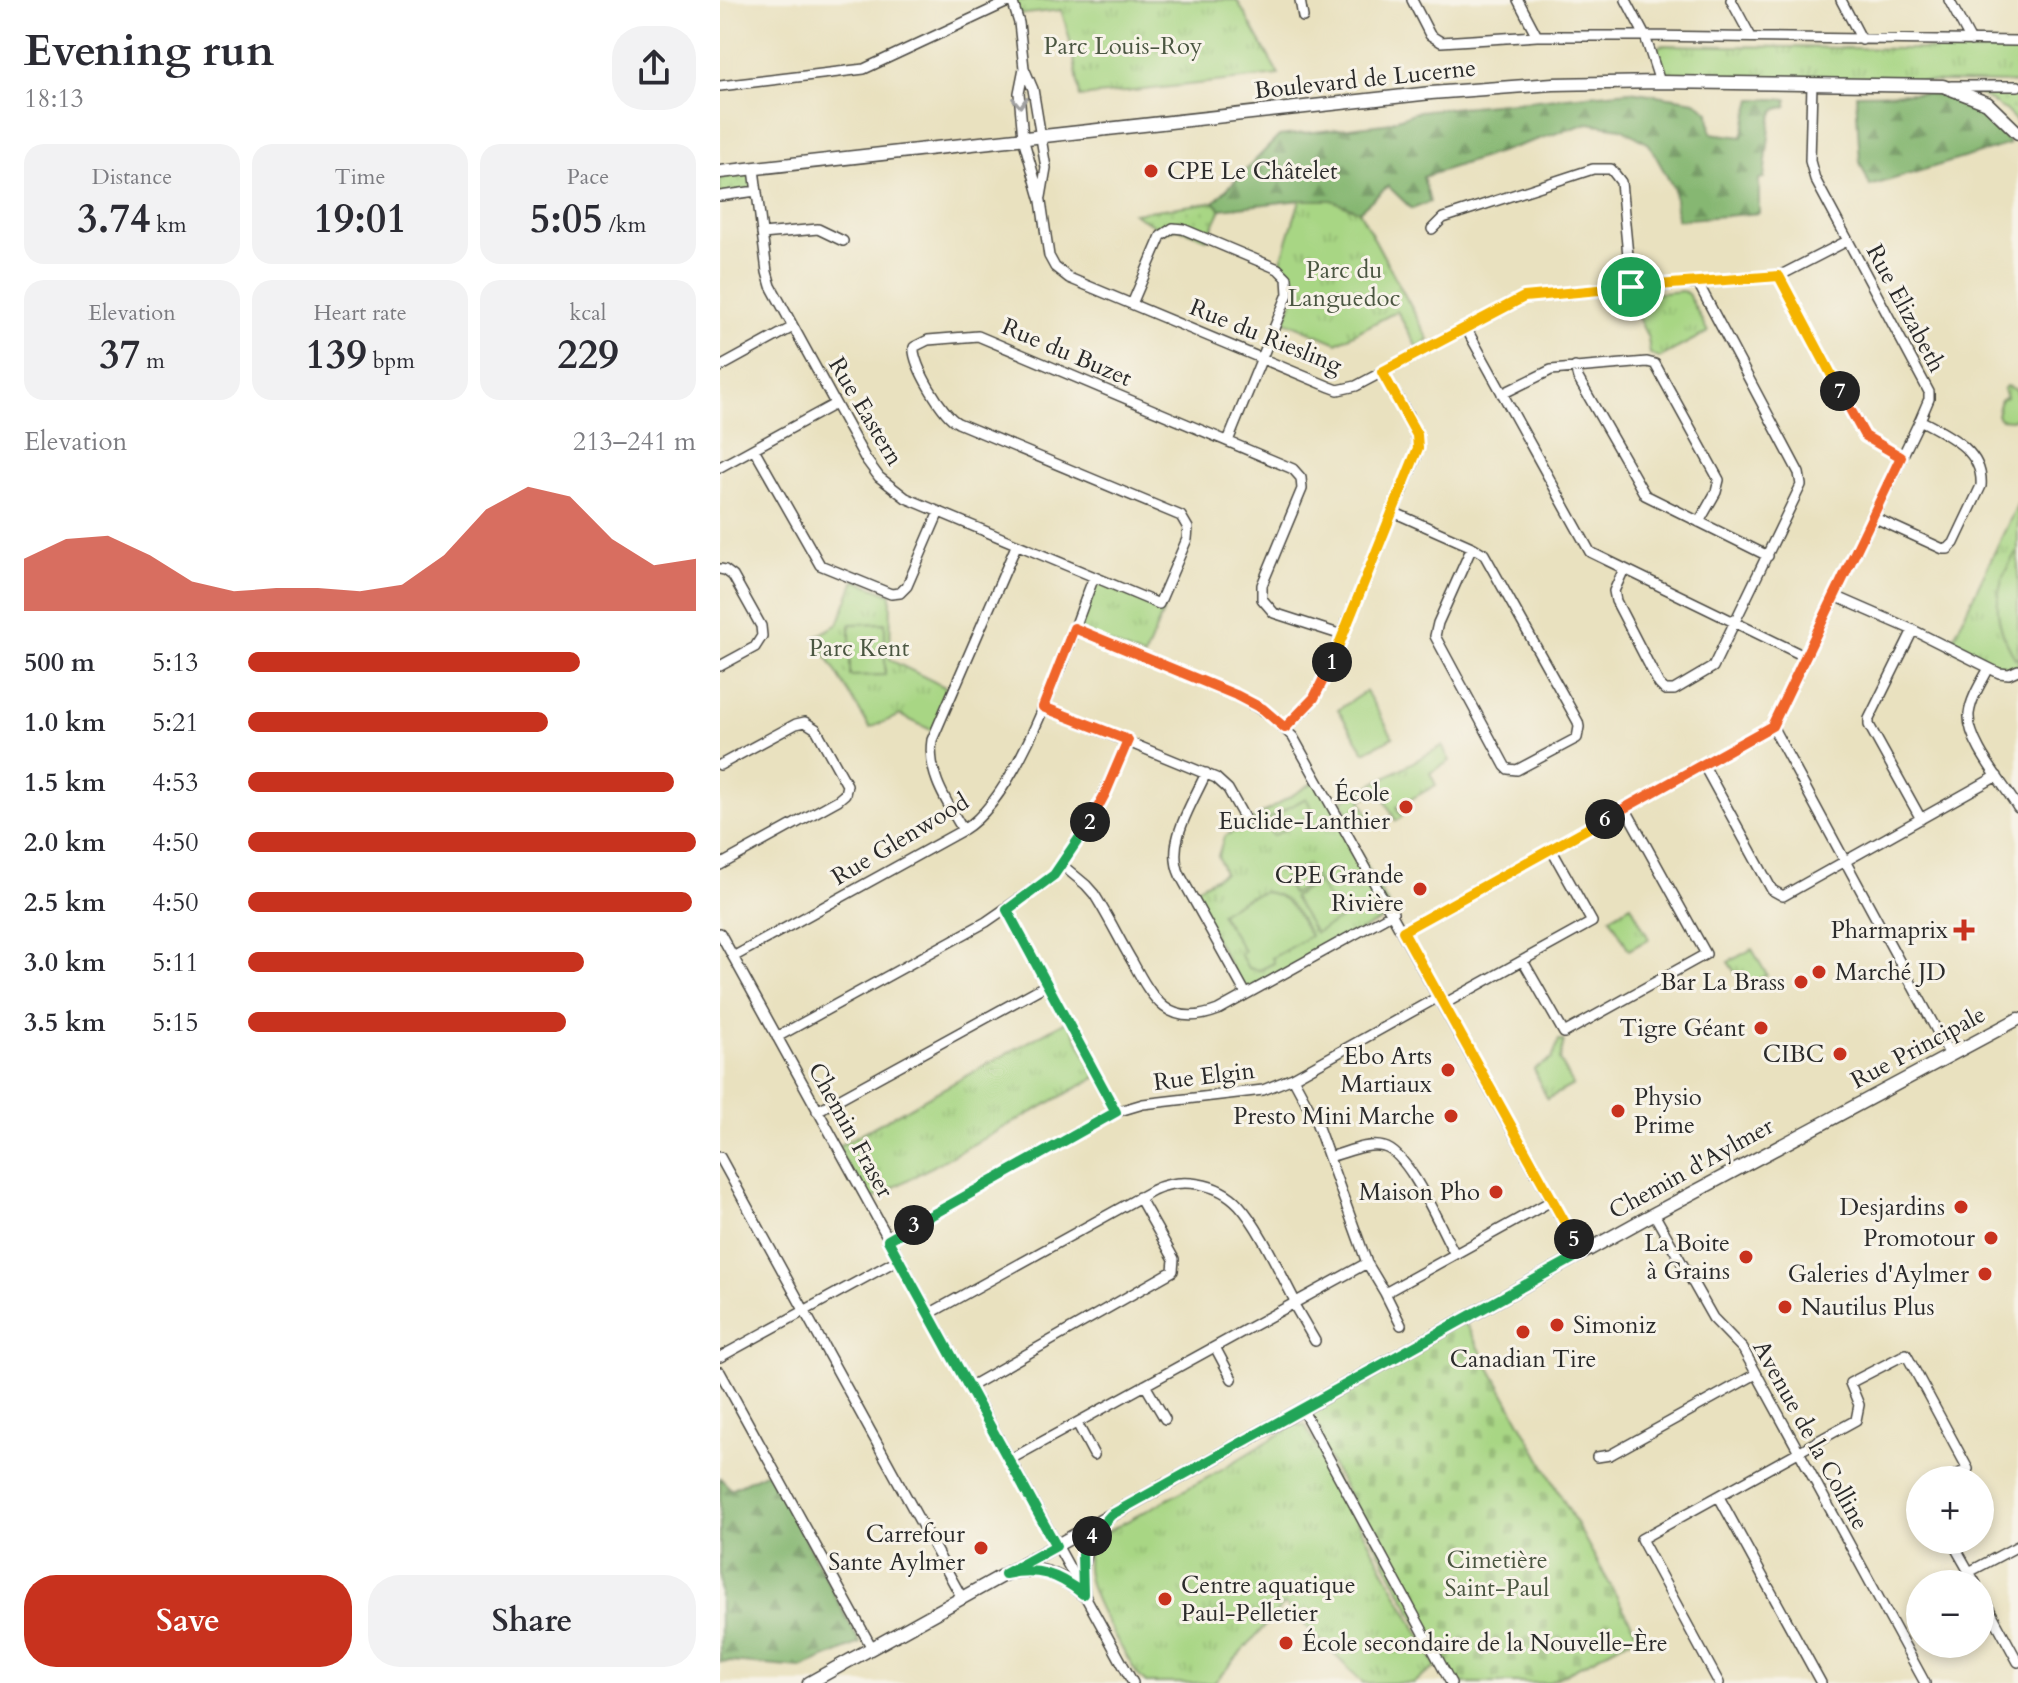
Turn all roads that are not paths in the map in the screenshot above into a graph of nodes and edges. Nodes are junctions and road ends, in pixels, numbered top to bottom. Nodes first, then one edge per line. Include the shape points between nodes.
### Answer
1 (1012, 0) edge
2 (1300, 0) edge
3 (1412, 0) edge
4 (1518, 0) edge
5 (1626, 0) edge
6 (1731, 0) edge
7 (1841, 0) edge
8 (1949, 0) edge
9 (1303, 17) dead end
10 (1537, 36) junction
11 (1645, 36) junction
12 (1751, 37) junction
13 (1862, 40) junction
14 (1971, 41) junction
15 (2018, 41) edge
16 (1024, 68) junction
17 (1660, 82) junction
18 (1812, 84) junction
19 (720, 86) edge
20 (1943, 86) junction
21 (2018, 86) edge
22 (2018, 133) edge
23 (1040, 136) junction
24 (1023, 138) junction
25 (754, 169) junction
26 (720, 172) edge
27 (756, 191) junction
28 (720, 196) edge
29 (1041, 201) junction
30 (1432, 229) dead end
31 (762, 234) junction
32 (843, 241) dead end
33 (1847, 241) junction
34 (1779, 276) junction
35 (1698, 283) junction
36 (1631, 287) junction
37 (1132, 304) junction
38 (793, 327) junction
39 (1466, 328) junction
40 (1262, 358) junction
41 (720, 367) edge
42 (1575, 367) junction
43 (1382, 372) junction
44 (1502, 394) junction
45 (835, 404) junction
46 (1920, 420) junction
47 (1228, 441) junction
48 (754, 449) junction
49 (1901, 457) junction
50 (720, 467) edge
51 (1393, 512) junction
52 (938, 514) junction
53 (1873, 517) junction
54 (1699, 522) junction
55 (1016, 546) junction
56 (1472, 547) junction
57 (1768, 556) junction
58 (720, 569) edge
59 (1624, 569) junction
60 (1094, 577) junction
61 (1835, 596) junction
62 (1159, 604) joint
63 (1733, 624) junction
64 (1074, 628) junction
65 (1913, 630) junction
66 (1342, 635) junction
67 (1806, 657) junction
68 (720, 666) edge
69 (1989, 668) junction
70 (2018, 670) edge
71 (1043, 707) junction
72 (1772, 726) junction
73 (1285, 728) junction
74 (1128, 740) junction
75 (1703, 764) junction
76 (720, 765) edge
77 (1206, 773) junction
78 (1997, 776) junction
79 (1625, 808) junction
80 (2018, 808) edge
81 (1921, 819) junction
82 (1246, 821) dead end
83 (963, 830) junction
84 (1551, 849) junction
85 (1845, 862) junction
86 (720, 865) edge
87 (1062, 865) junction
88 (1007, 910) junction
89 (1393, 913) junction
90 (1403, 931) junction
91 (720, 933) edge
92 (733, 957) junction
93 (1523, 961) junction
94 (1048, 984) junction
95 (1246, 994) junction
96 (1442, 1000) junction
97 (2018, 1019) edge
98 (777, 1037) junction
99 (1950, 1055) junction
100 (1293, 1078) junction
101 (817, 1111) junction
102 (1116, 1112) junction
103 (1839, 1113) joint
104 (720, 1157) edge
105 (1329, 1157) junction
106 (1139, 1197) junction
107 (1553, 1200) junction
108 (1654, 1214) junction
109 (888, 1240) junction
110 (1455, 1254) junction
111 (1581, 1254) junction
112 (899, 1259) junction
113 (1367, 1263) junction
114 (1385, 1293) junction
115 (1294, 1302) junction
116 (805, 1311) junction
117 (929, 1314) junction
118 (1401, 1325) dead end
119 (1315, 1341) dead end
120 (1215, 1347) junction
121 (720, 1357) edge
122 (720, 1372) edge
123 (1756, 1374) junction
124 (1232, 1379) dead end
125 (1145, 1385) junction
126 (969, 1387) junction
127 (1302, 1409) junction
128 (1165, 1419) dead end
129 (1077, 1423) junction
130 (1799, 1453) junction
131 (1094, 1455) dead end
132 (1597, 1457) dead end
133 (1009, 1460) junction
134 (1966, 1466) edge
135 (1719, 1497) junction
136 (1111, 1515) junction
137 (1056, 1546) junction
138 (2018, 1546) edge
139 (1973, 1570) edge
140 (1005, 1574) junction
141 (1083, 1594) junction
142 (962, 1598) junction
143 (1994, 1618) edge
144 (872, 1648) junction
145 (2018, 1662) edge
146 (809, 1683) edge
147 (1133, 1683) edge
148 (1451, 1683) edge
149 (1719, 1683) edge
150 (1821, 1683) edge
151 (1925, 1683) edge

1 - 16 street
1 - 19 street via 864,69
2 - 9 street
3 - 10 street via 1437,41
4 - 10 street
5 - 11 street
6 - 12 street
7 - 13 street
8 - 14 street
10 - 11 street
11 - 12 street
11 - 17 street
12 - 13 street
13 - 14 street
14 - 15 street
16 - 23 street, Rue du Riesling
16 -> 24 street, Rue du Riesling via 1019,93
17 - 18 main road, Boulevard de Lucerne
17 - 23 main road, Boulevard de Lucerne via 1431,93
18 - 20 main road, Boulevard de Lucerne
18 - 33 street, Rue Elizabeth via 1812,170
20 - 21 street, Boulevard de Lucerne
20 - 22 main road via 1987,103
23 - 24 main road, Boulevard de Lucerne
23 - 29 street, Rue du Riesling via 1046,168
24 - 25 main road, Boulevard de Lucerne
24 - 29 street, Rue du Riesling
25 - 26 main road, Boulevard de Lucerne
25 - 27 street, Rue Eastern
27 - 28 street
27 - 31 street, Rue Eastern
29 - 37 street, Rue du Riesling via 1047,249 1055,267
30 - 36 street via 1443,218 1606,167 1621,182
31 - 32 street via 818,229
31 - 38 street, Rue Eastern via 768,280
33 - 34 street, Rue du Riesling
33 - 46 street, Rue Elizabeth via 1929,392
34 - 35 street, Rue du Riesling
34 - 49 street via 1865,436
35 - 36 street, Rue du Riesling
35 - 57 street via 1801,479
36 - 39 street, Rue du Riesling via 1524,297
37 - 40 street, Rue du Riesling
37 - 40 street via 1161,236 1168,229 1183,229 1278,269 1287,278 1288,294
38 - 41 street
38 - 45 street, Rue Eastern
39 - 43 street, Rue du Riesling
39 - 44 street
40 - 43 street, Rue du Riesling via 1338,390
40 - 47 street
42 - 44 street via 1545,371
42 - 54 street via 1639,489
42 - 54 street via 1647,362 1657,367 1719,480
43 - 51 street via 1418,441
44 - 59 street via 1585,546
45 - 48 street
45 - 52 street, Rue Eastern via 879,477
46 - 49 street, Rue Elizabeth
46 - 53 street via 1963,445 1981,477 1954,543 1943,549
47 - 62 street, Rue du Buzet via 978,336 928,340 914,347 916,360 950,419 1184,519 1187,539
47 - 66 street, Rue du Buzet via 1293,469 1302,482 1262,585 1264,605
48 - 50 street
48 - 52 street via 820,565 891,594 907,586
49 - 53 street, Rue Elizabeth
51 - 56 street
51 - 66 street
52 - 55 street, Rue Eastern
53 - 61 street, Rue Elizabeth
54 - 57 street
55 - 60 street, Rue Eastern
55 - 83 street via 932,740 935,776
56 - 56 street via 1487,559 1579,727 1577,738 1517,770 1505,766 1435,636
57 - 63 street
58 - 68 street via 733,576 762,631 755,647
59 - 63 street
59 - 63 street via 1614,596 1665,690 1710,671
60 - 62 street, Rue Eastern
60 - 64 street, Rue Glenwood
61 - 65 street
61 - 67 street, Rue Elizabeth
63 - 67 street
64 - 71 street, Rue Glenwood
64 - 73 street via 1236,695
65 - 69 street
65 - 81 street via 1869,725
66 - 73 street via 1314,698
67 - 72 street, Rue Elizabeth
69 - 70 street via 2004,674
69 - 78 street via 1969,719
71 - 74 street
71 - 83 street, Rue Glenwood via 991,806
72 - 75 street
72 - 85 street
73 - 89 street
74 - 77 street
74 - 87 street via 1096,812
75 - 79 street
75 - 85 street via 1775,894 1788,895
76 - 86 street via 805,722 816,729 847,785 838,800
77 - 82 street via 1225,785
77 - 95 street via 1177,838 1175,861
78 - 80 street
78 - 81 street
79 - 84 street
79 - 93 street via 1706,954 1564,1033
81 - 85 street
83 - 92 street, Rue Glenwood
84 - 90 street
84 - 93 street, Rue Elgin via 1592,922
85 - 99 street
87 - 88 street
87 - 95 street via 1094,894 1150,993 1165,1008 1184,1016 1201,1015
88 - 94 street
88 - 98 street
89 - 90 street
89 - 95 street
90 - 96 street
91 - 92 street, Chemin Fraser
92 - 98 street, Chemin Fraser
93 - 96 street, Rue Elgin
94 - 101 street
94 - 102 street
96 - 100 street, Rue Elgin
96 - 107 street
97 - 99 main road, Rue Principale
98 - 101 street, Chemin Fraser
99 - 103 main road, Rue Principale
100 - 102 street, Rue Elgin via 1263,1090
100 - 105 street
101 - 109 street, Chemin Fraser
102 - 109 street, Rue Elgin
103 - 108 main road, Chemin d'Aylmer
104 - 116 street
105 - 110 street via 1373,1146 1396,1153
105 - 113 street
106 - 115 street via 1178,1182 1207,1186 1233,1199
106 - 117 street
106 - 126 street via 1174,1259 1173,1271
107 - 110 street
107 - 111 street
108 - 111 main road, Chemin d'Aylmer
108 - 123 street, Avenue de la Colline via 1713,1318 1743,1349
109 - 112 street, Chemin Fraser
110 - 114 street
111 - 127 main road, Chemin d'Aylmer
112 - 116 street
112 - 117 street, Chemin Fraser
113 - 114 street
113 - 115 street
114 - 118 street
115 - 119 street
115 - 120 street
116 - 121 street
116 - 142 street
117 - 126 street, Chemin Fraser
120 - 124 street
120 - 125 street
122 - 144 street
123 - 130 street, Avenue de la Colline
123 - 132 street via 1610,1455
125 - 128 street
125 - 129 street
126 - 133 street, Chemin Fraser
127 - 136 main road, Chemin d'Aylmer
127 - 148 street
129 - 131 street
129 - 133 street
130 - 134 street via 1856,1420 1859,1405 1850,1383 1906,1354
130 - 135 street
130 - 151 street, Avenue de la Colline
133 - 137 street, Chemin Fraser
135 - 149 street via 1641,1539
135 - 150 street
136 - 137 main road, Chemin d'Aylmer
136 - 141 main road via 1082,1554
137 - 140 main road, Chemin d'Aylmer
137 - 141 street, Chemin Fraser
138 - 139 street
140 - 141 main road via 1048,1572
140 - 142 main road, Chemin d'Aylmer
141 - 147 street, Chemin Fraser
142 - 144 main road, Chemin d'Aylmer
143 - 145 street
144 - 146 main road, Chemin d'Aylmer

